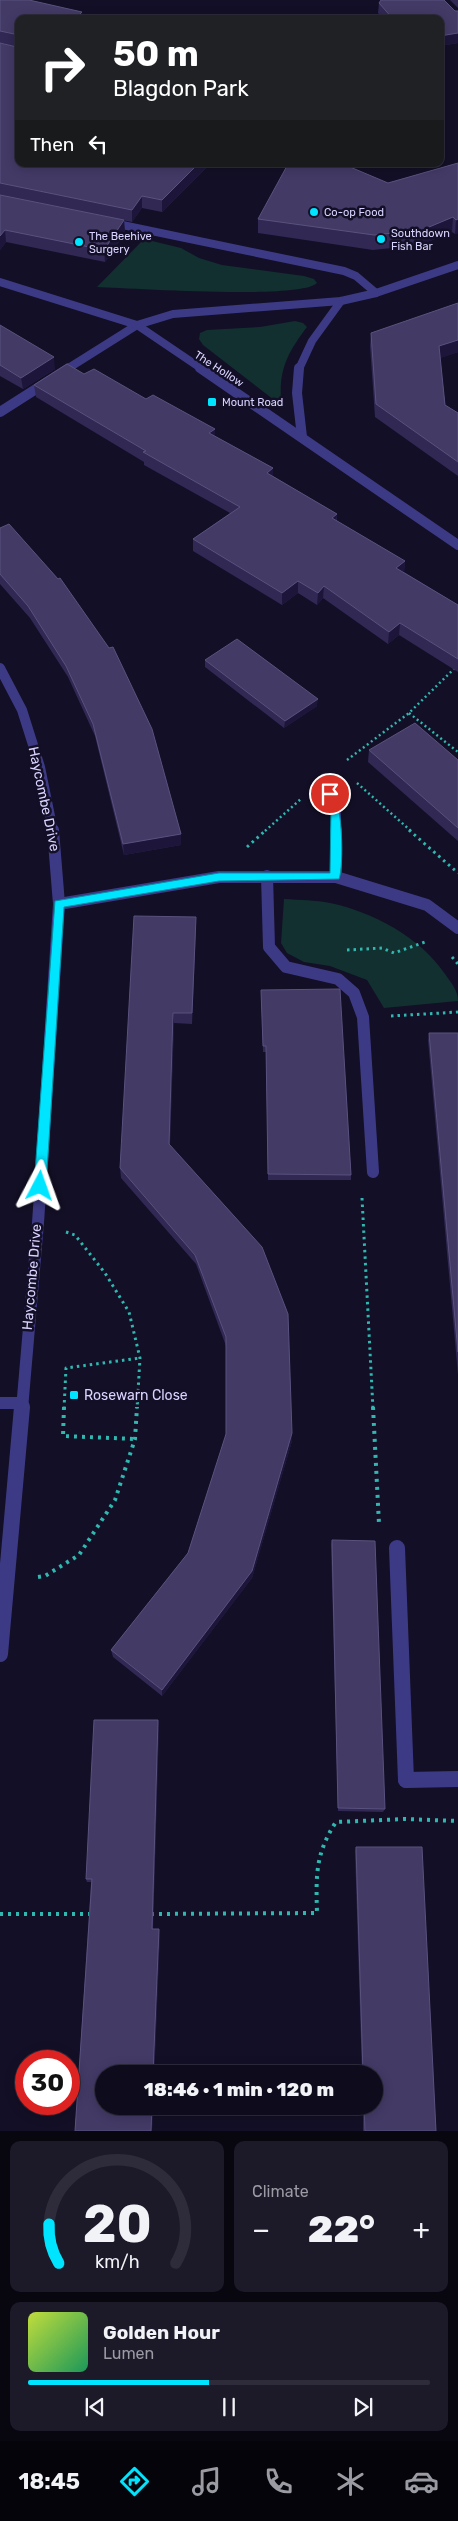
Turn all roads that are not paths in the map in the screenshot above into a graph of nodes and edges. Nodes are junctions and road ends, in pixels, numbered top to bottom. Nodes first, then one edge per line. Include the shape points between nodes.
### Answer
1 (95, 220) edge
2 (458, 265) edge
3 (0, 282) edge
4 (376, 293) junction
5 (341, 301) junction
6 (137, 326) junction
7 (0, 412) edge
8 (302, 437) junction
9 (458, 545) edge
10 (0, 668) edge
11 (325, 778) road end
12 (268, 876) junction
13 (336, 877) junction
14 (59, 904) junction
15 (458, 928) edge
16 (373, 1172) road end
17 (0, 1403) edge
18 (20, 1404) junction
19 (397, 1548) road end
20 (0, 1654) edge
21 (458, 1779) edge

1 - 4 street via 344,271
2 - 4 street
3 - 6 street, The Hollow
4 - 5 street
5 - 6 street via 173,314
5 - 8 street via 307,350 299,368
6 - 7 street
6 - 8 street, The Hollow
8 - 9 street, The Hollow
10 - 14 street, Haycombe Drive via 22,710 40,767 54,836
11 - 13 street via 336,811
12 - 13 street
12 - 14 street via 219,877
12 - 16 street via 269,947 286,967 338,979 354,993 363,1017
13 - 15 street via 427,905
14 - 18 street, Haycombe Drive via 38,1223
17 - 18 street
18 - 20 street, Haycombe Drive
19 - 21 street via 406,1780

